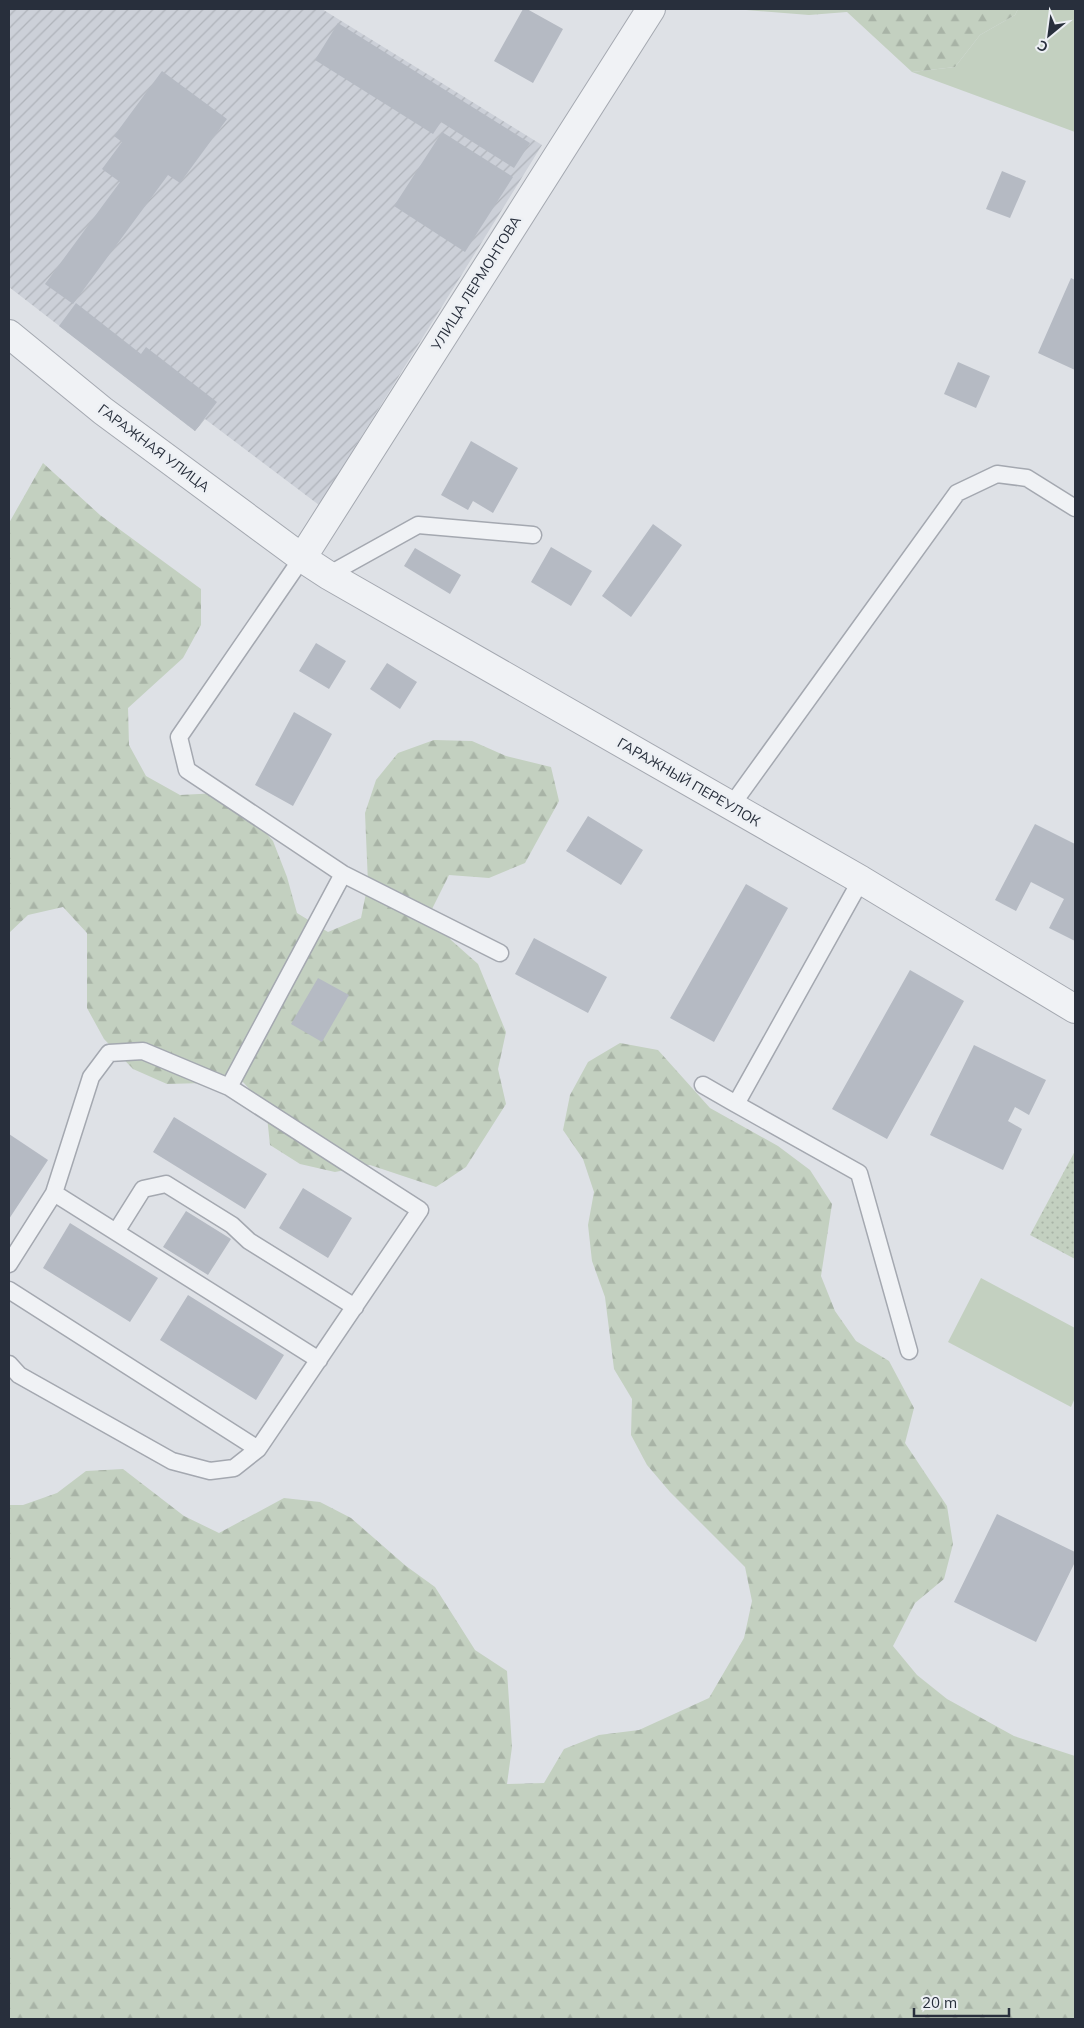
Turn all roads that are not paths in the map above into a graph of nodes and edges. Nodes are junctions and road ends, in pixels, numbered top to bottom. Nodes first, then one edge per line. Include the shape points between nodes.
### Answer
1 (651, 9) edge
2 (9, 334) edge
3 (1075, 508) edge
4 (533, 535) dead end
5 (302, 558) junction
6 (328, 575) junction
7 (731, 806) junction
8 (343, 874) junction
9 (862, 880) junction
10 (500, 953) dead end
11 (1075, 1009) edge
12 (703, 1085) dead end
13 (228, 1087) junction
14 (736, 1104) junction
15 (54, 1193) junction
16 (116, 1232) junction
17 (9, 1264) edge
18 (9, 1290) edge
19 (355, 1307) junction
20 (909, 1351) dead end
21 (319, 1360) junction
22 (9, 1364) edge
23 (258, 1449) junction

1 - 5 street, УЛИЦА ЛЕРМОНТОВА
2 - 5 street, ГАРАЖНАЯ УЛИЦА via 102,411
3 - 7 lane via 1027,478 996,474 957,493
4 - 6 lane via 418,524
5 - 6 street, ГАРАЖНЫЙ ПЕРЕУЛОК
5 - 8 lane via 179,736 187,770
6 - 7 street, ГАРАЖНЫЙ ПЕРЕУЛОК
7 - 9 street, ГАРАЖНЫЙ ПЕРЕУЛОК
8 - 10 lane
8 - 13 lane
9 - 11 street, ГАРАЖНЫЙ ПЕРЕУЛОК
9 - 14 lane
12 - 14 lane
13 - 15 lane via 143,1051 109,1053 91,1077
13 - 19 lane via 420,1210
14 - 20 lane via 859,1173
15 - 16 lane
15 - 17 lane
16 - 19 lane via 143,1189 166,1184
16 - 21 lane
18 - 23 lane
19 - 21 lane
21 - 23 lane
22 - 23 lane via 19,1375 172,1461 210,1471 234,1468

